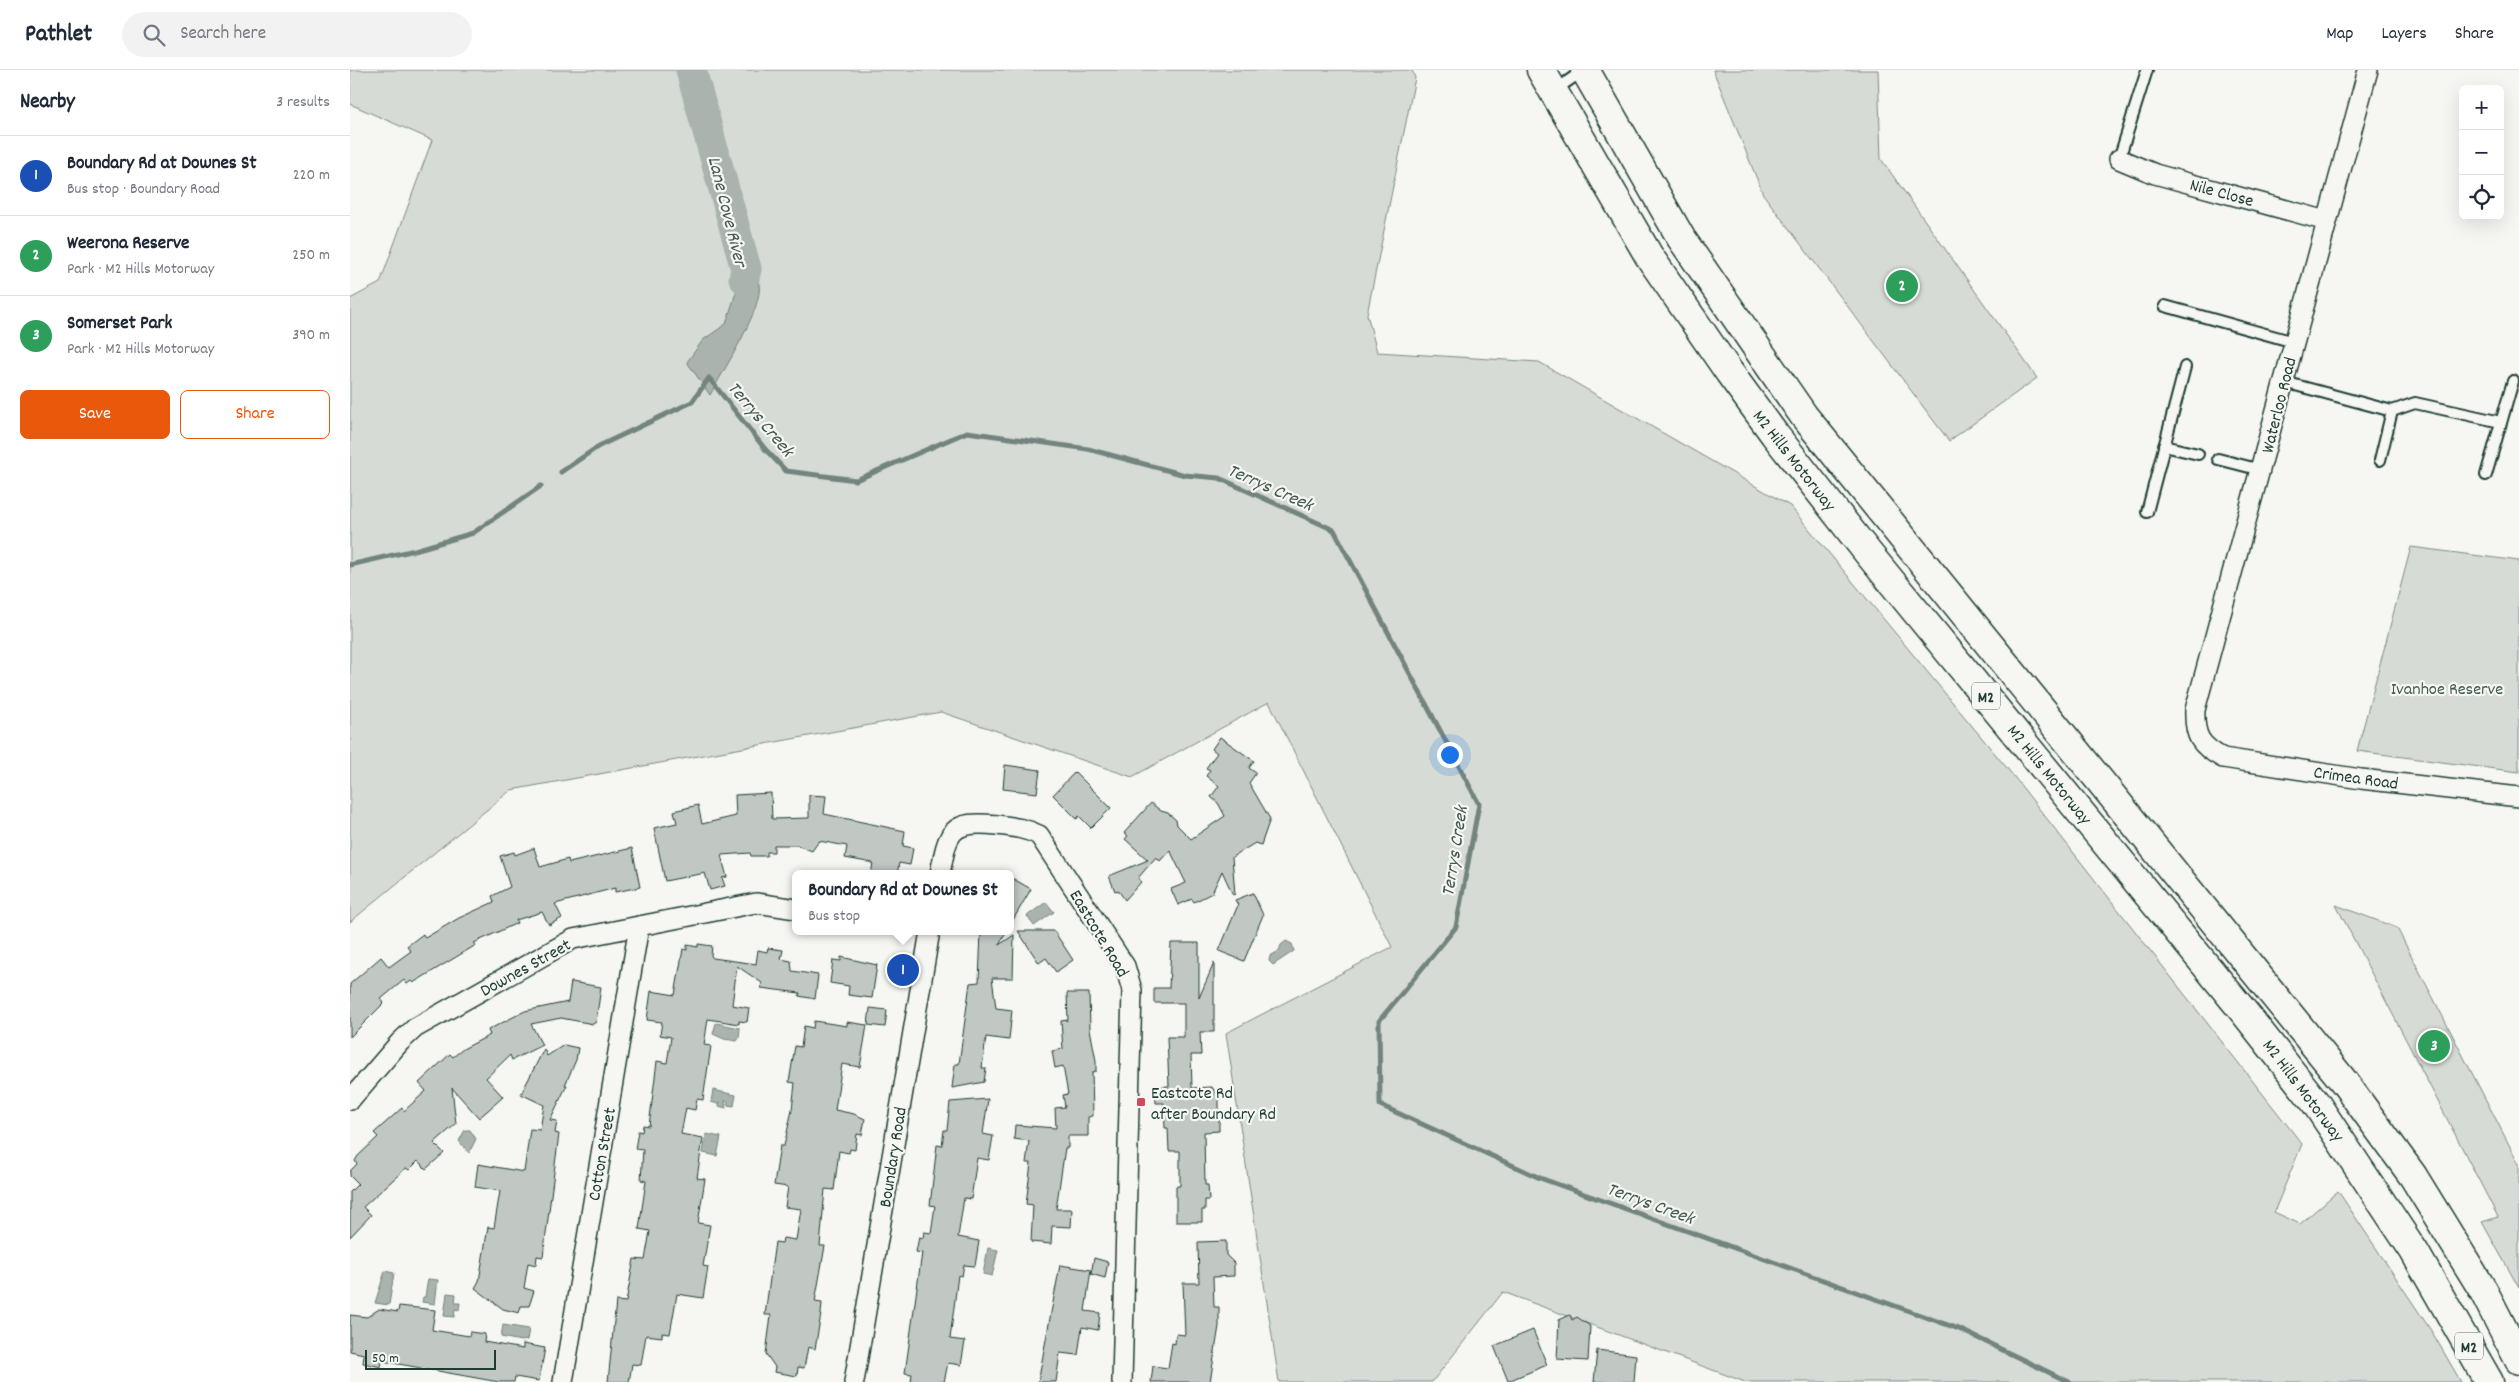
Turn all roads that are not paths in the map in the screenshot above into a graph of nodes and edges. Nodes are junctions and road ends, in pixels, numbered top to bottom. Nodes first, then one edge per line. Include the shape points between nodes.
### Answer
1 (1585, 70) edge
2 (2147, 70) edge
3 (2368, 70) edge
4 (1546, 81) edge
5 (2119, 158) joint
6 (2327, 221) junction
7 (2165, 306) dead end
8 (2294, 342) junction
9 (2186, 367) dead end
10 (2513, 381) dead end
11 (2284, 382) junction
12 (2392, 411) junction
13 (2501, 422) junction
14 (2164, 446) junction
15 (2198, 454) dead end
16 (2218, 460) dead end
17 (2380, 460) dead end
18 (2261, 470) junction
19 (2486, 475) dead end
20 (2147, 512) dead end
21 (2200, 740) joint
22 (2519, 797) edge
23 (941, 870) edge
24 (792, 908) edge
25 (639, 926) junction
26 (929, 935) edge
27 (350, 1100) edge
28 (2519, 1360) edge
29 (562, 1382) edge
30 (854, 1382) edge
31 (1122, 1382) edge
32 (2489, 1382) edge

1 - 4 lane
1 - 28 highway, M2 Hills Motorway / M2 via 1681,238 1804,416 2345,1084 2412,1176 2483,1290
2 - 5 lane
3 - 6 street, Waterloo Road
4 - 32 highway, M2 Hills Motorway / M2 via 1649,256 1775,435 2315,1102 2393,1219
5 - 6 street, Nile Close via 2155,174
6 - 8 street, Waterloo Road
7 - 8 lane
8 - 11 street, Waterloo Road
9 - 14 lane
10 - 13 lane
11 - 12 lane
11 - 18 street, Waterloo Road
12 - 13 lane via 2415,403
12 - 17 lane
13 - 19 lane
14 - 15 lane
14 - 20 lane
16 - 18 lane
18 - 21 street, Waterloo Road via 2195,710 2194,726
21 - 22 street, Crimea Road via 2223,758 2362,779
23 - 31 street, Eastcote Road via 946,843 956,829 971,822 1028,829 1039,835 1124,966 1132,990
24 - 25 street, Downes Street via 756,903
25 - 27 street, Downes Street via 572,938 415,1028
25 - 29 street, Cotton Street
26 - 30 street, Boundary Road

